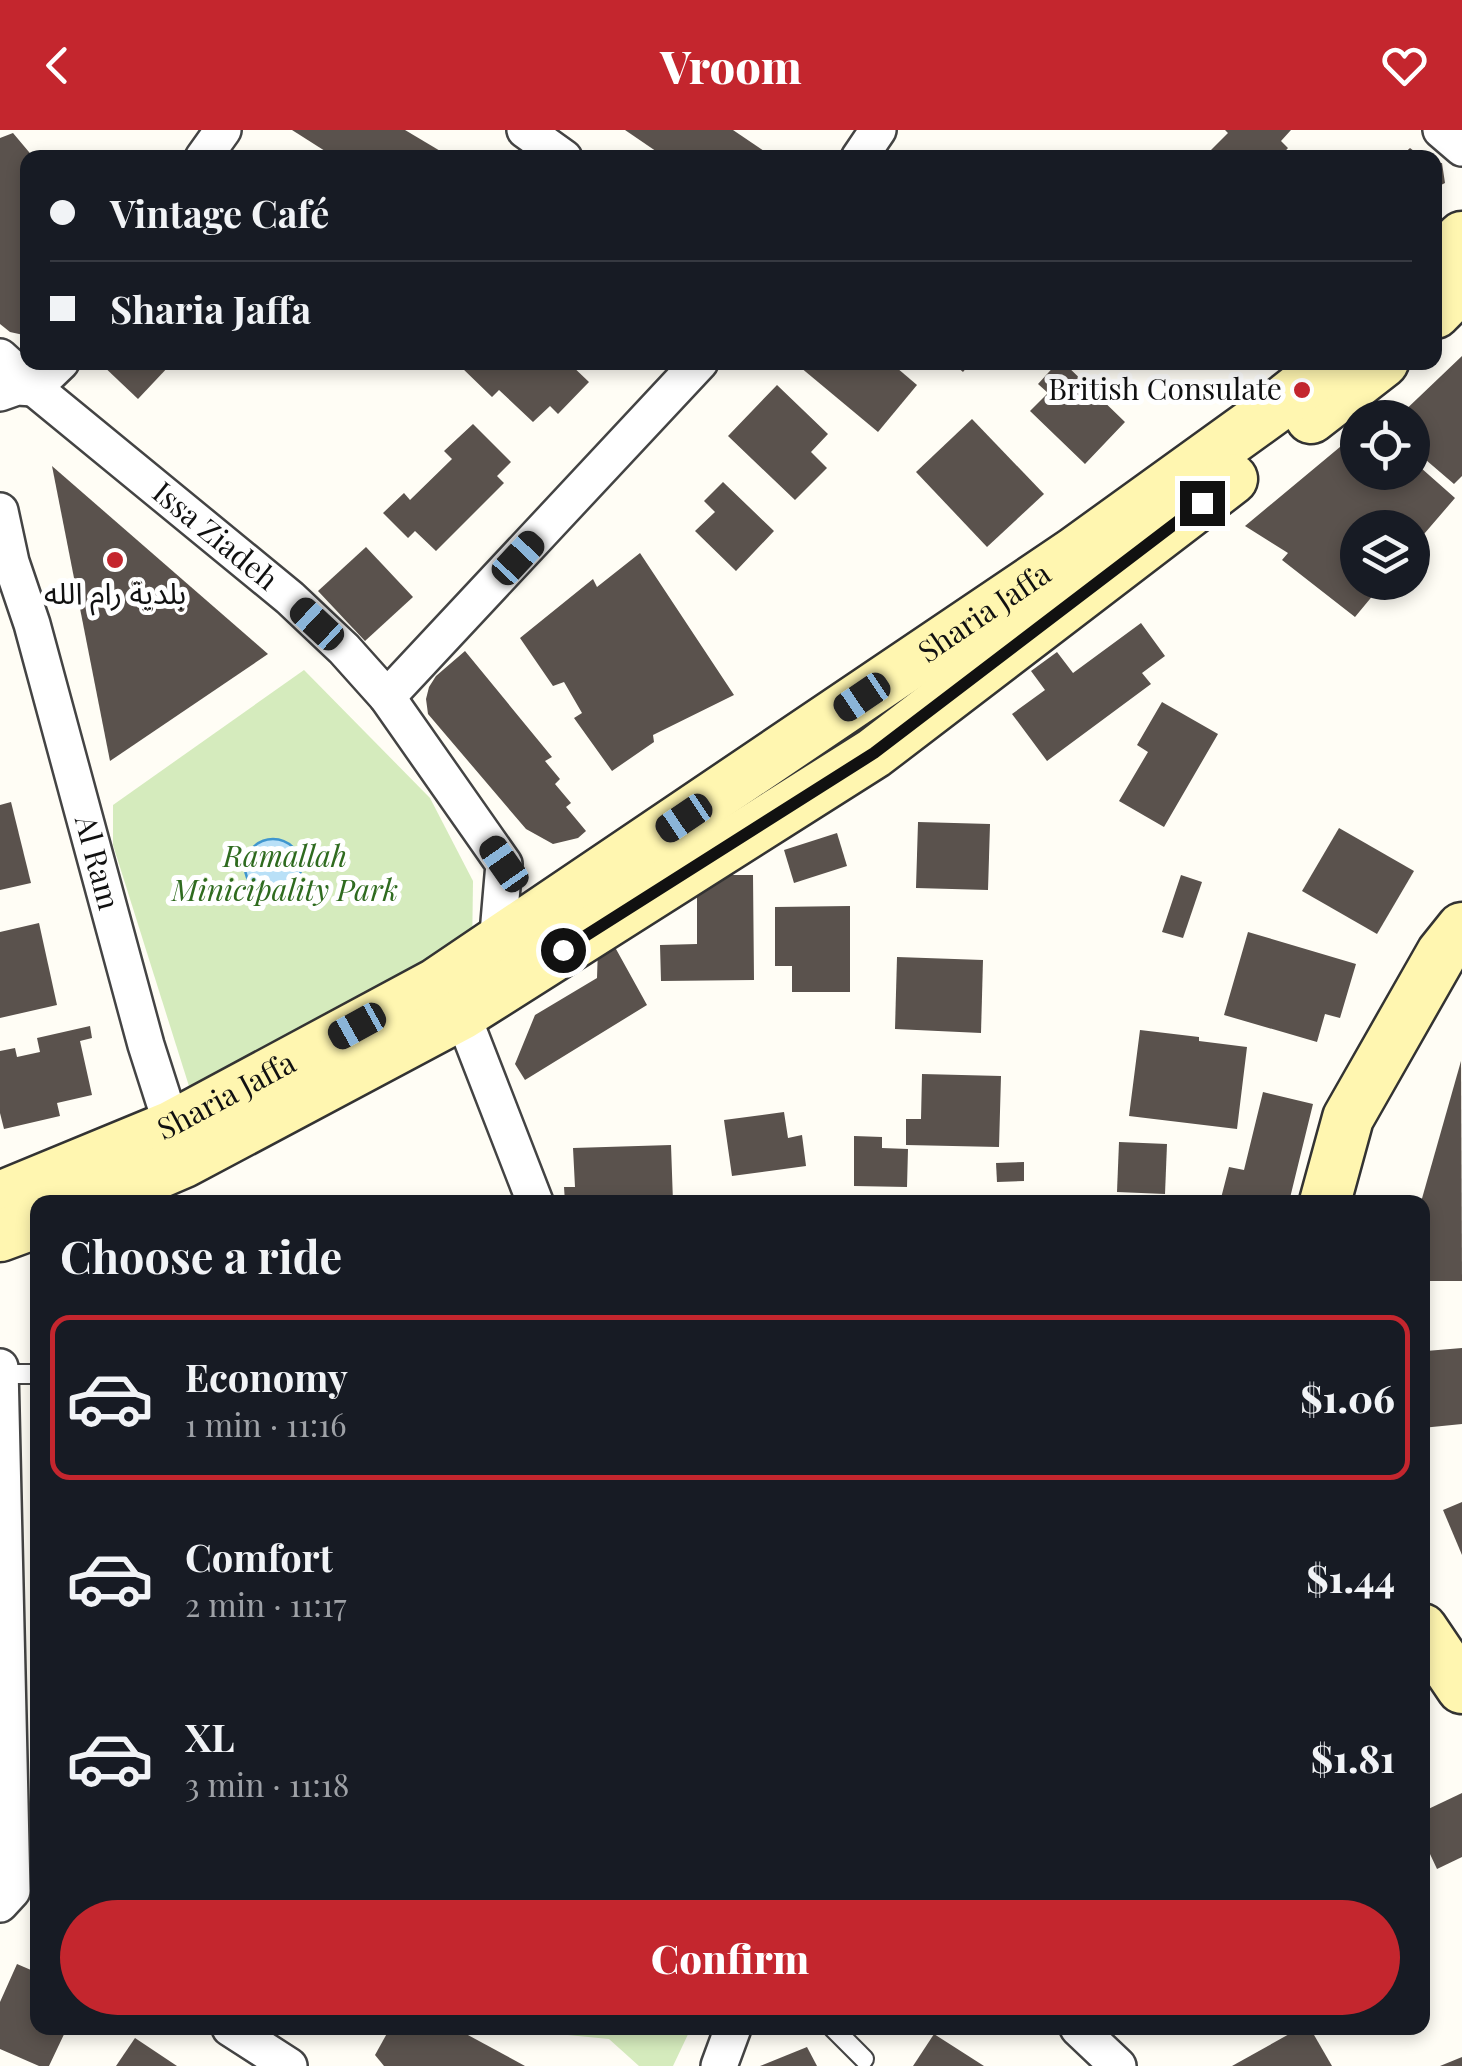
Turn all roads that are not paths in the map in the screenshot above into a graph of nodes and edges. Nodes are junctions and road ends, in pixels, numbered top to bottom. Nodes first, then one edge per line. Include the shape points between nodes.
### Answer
1 (525, 130) edge
2 (1441, 130) edge
3 (1462, 148) edge
4 (553, 150) edge
5 (1462, 238) edge
6 (1442, 258) edge
7 (1462, 286) edge
8 (1442, 306) edge
9 (0, 357) edge
10 (49, 370) edge
11 (693, 370) edge
12 (1323, 370) edge
13 (1373, 370) edge
14 (17, 391) edge
15 (0, 511) edge
16 (6, 564) edge
17 (387, 698) junction
18 (504, 864) junction
19 (568, 896) junction
20 (1462, 928) edge
21 (497, 945) junction
22 (462, 1014) junction
23 (178, 1144) junction
24 (102, 1195) edge
25 (532, 1195) edge
26 (1327, 1195) edge
27 (0, 1197) edge
28 (30, 1225) edge
29 (0, 1236) edge
30 (1, 1370) edge
31 (30, 1373) edge
32 (1430, 1641) edge
33 (1462, 1688) edge
34 (17, 1900) edge
35 (251, 2035) edge
36 (730, 2035) edge
37 (840, 2035) edge
38 (1085, 2035) edge
39 (864, 2059) dead end
40 (290, 2066) edge
41 (719, 2066) edge
42 (1118, 2066) edge

1 - 4 street
2 - 3 street
5 - 6 main road
7 - 8 main road
9 - 14 street, Issa Ziadeh
10 - 14 street
11 - 17 street
12 - 19 main road, Sharia Jaffa via 1074,554
13 - 22 main road, Sharia Jaffa via 874,753
14 - 17 street, Issa Ziadeh via 290,598
15 - 16 street, Al Ram
16 - 23 street, Al Ram via 32,624
17 - 18 street, Issa Ziadeh
18 - 19 street via 537,887
18 - 21 street
19 - 21 main road, Sharia Jaffa
20 - 26 main road via 1348,1118
21 - 22 street
21 - 23 main road, Sharia Jaffa
22 - 23 main road, Sharia Jaffa
22 - 25 street
23 - 24 main road, Sharia Jaffa
23 - 27 main road, Sharia Jaffa
28 - 29 main road
30 - 31 lane
30 - 34 street
32 - 33 main road
35 - 40 street
36 - 41 street
37 - 39 lane
38 - 42 street

